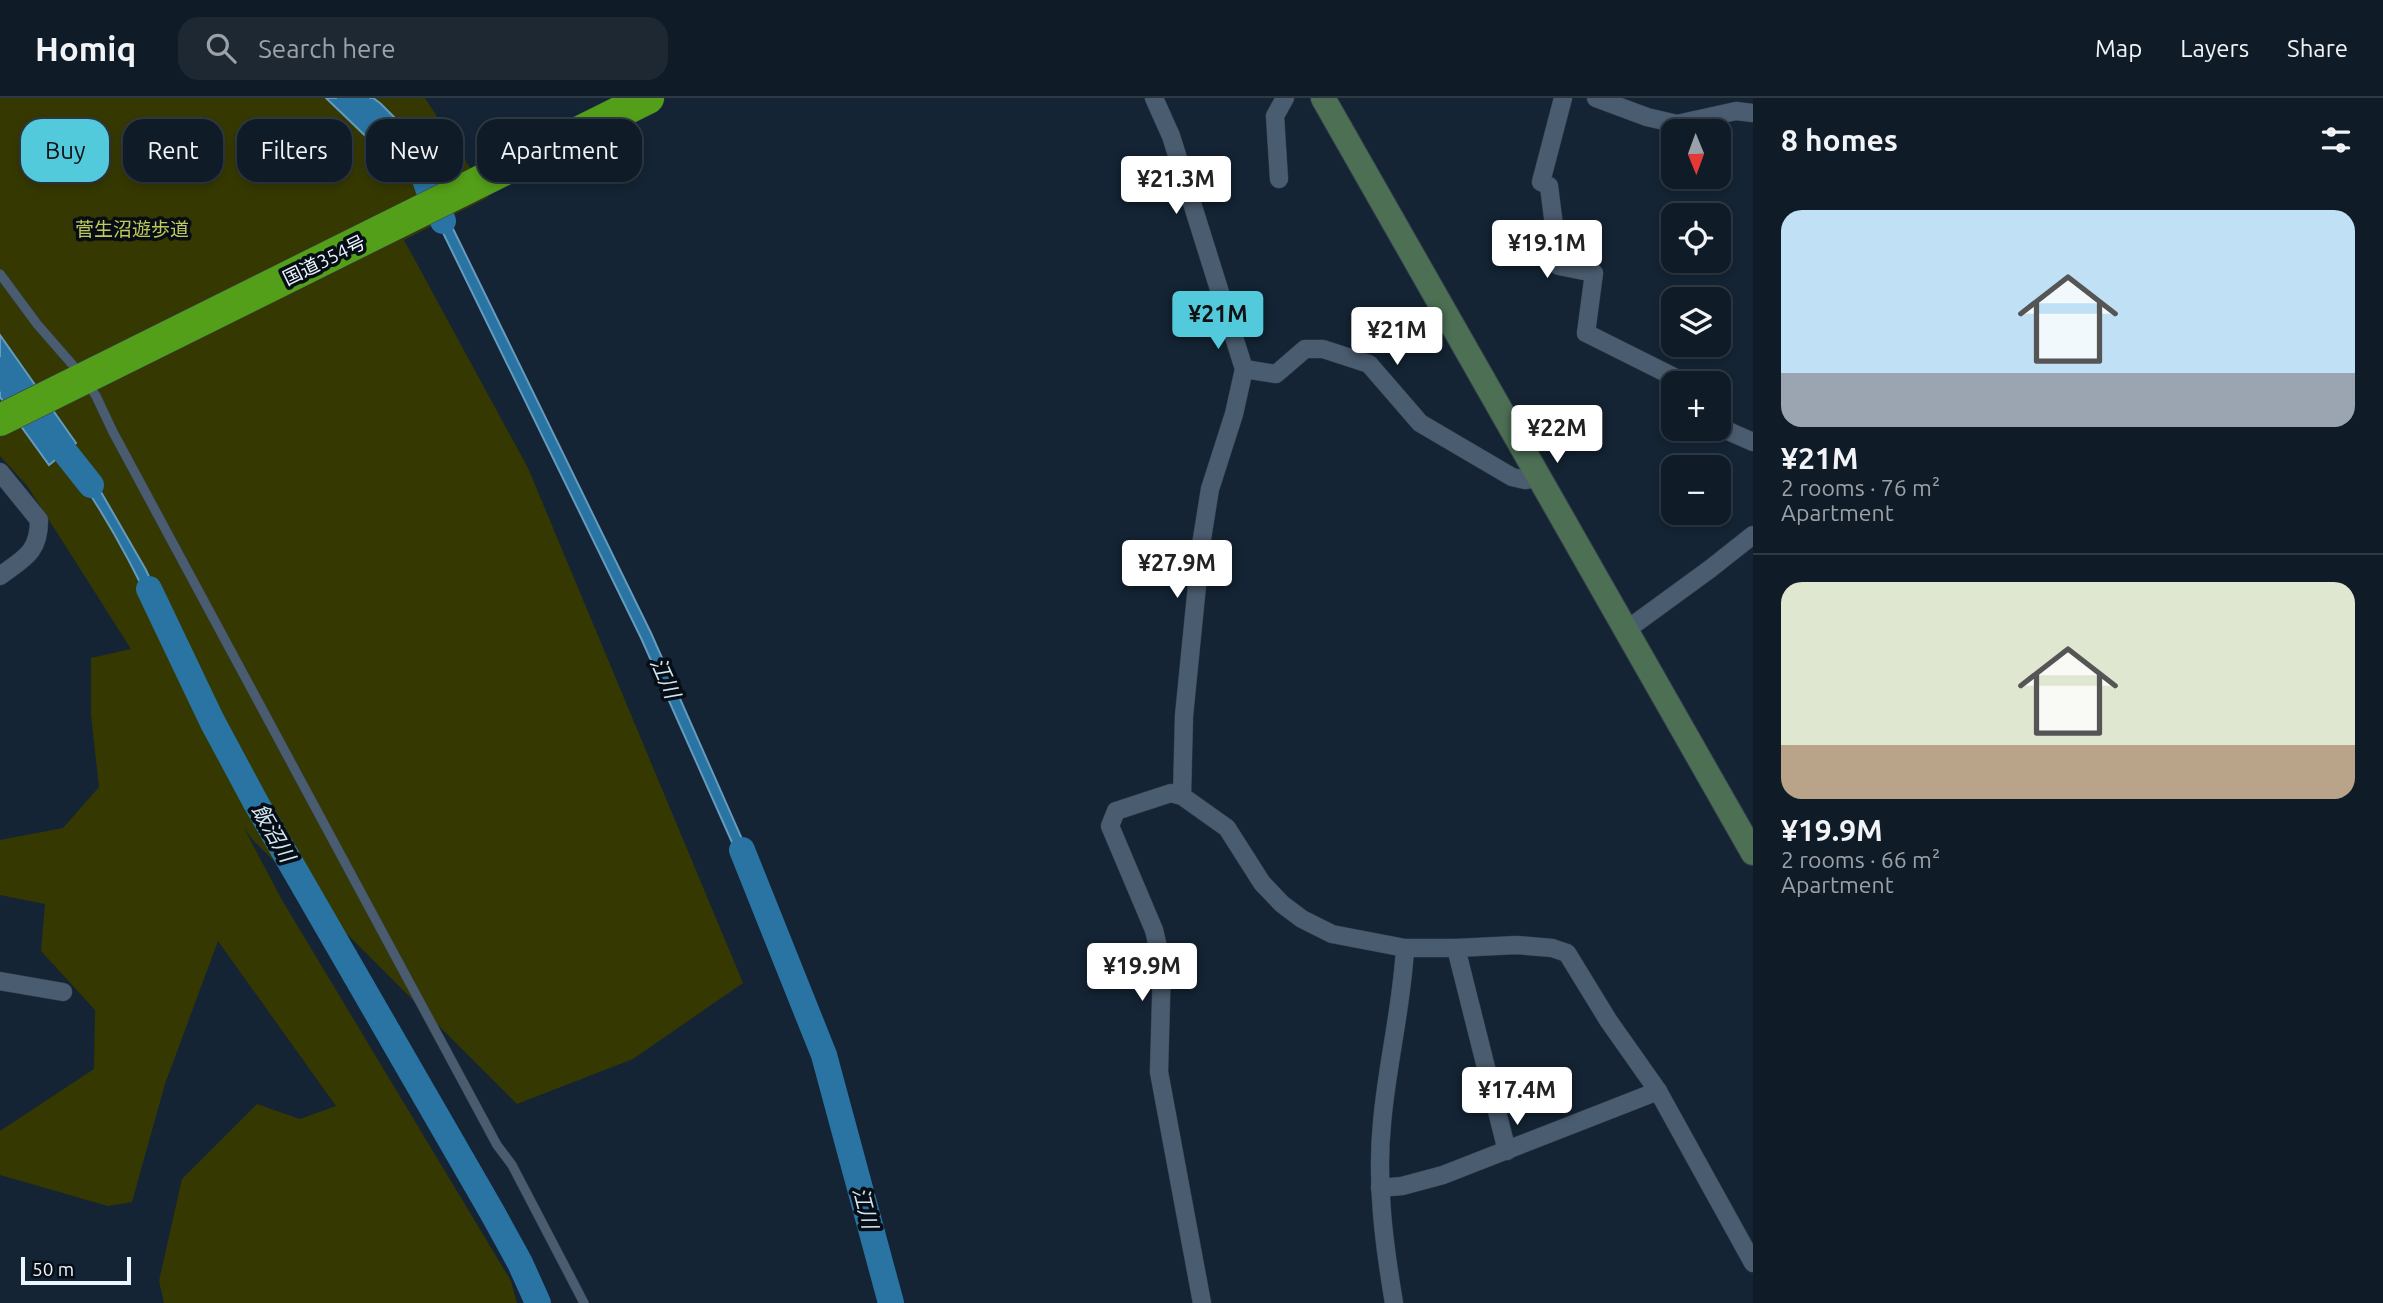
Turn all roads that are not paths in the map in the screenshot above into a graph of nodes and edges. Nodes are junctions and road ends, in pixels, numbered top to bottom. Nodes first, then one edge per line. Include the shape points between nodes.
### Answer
1 (648, 98) edge
2 (1154, 98) edge
3 (1284, 98) edge
4 (1323, 98) edge
5 (1563, 98) edge
6 (1596, 98) edge
7 (1753, 113) edge
8 (1279, 179) dead end
9 (0, 274) edge
10 (1244, 369) junction
11 (1662, 371) edge
12 (78, 381) junction
13 (0, 419) edge
14 (1731, 432) edge
15 (1753, 442) edge
16 (0, 472) edge
17 (1538, 478) junction
18 (1753, 535) edge
19 (0, 576) edge
20 (1625, 631) junction
21 (1182, 796) junction
22 (1753, 853) edge
23 (1405, 948) junction
24 (1456, 948) junction
25 (0, 981) edge
26 (63, 992) dead end
27 (1658, 1091) junction
28 (1507, 1151) junction
29 (1380, 1188) junction
30 (1753, 1263) edge
31 (584, 1303) edge
32 (1202, 1303) edge
33 (1394, 1303) edge

1 - 12 highway, 国道354号
2 - 10 street via 1171,136
3 - 8 street via 1275,116
4 - 17 street
5 - 11 street via 1541,181 1549,186 1559,266 1594,273 1586,333
6 - 7 street via 1677,124 1736,111
9 - 12 lane
10 - 17 street via 1276,374 1305,349 1323,349 1370,365 1420,424 1512,477
10 - 21 street via 1210,489 1184,716
12 - 13 highway, 国道354号
12 - 31 lane via 96,396
14 - 15 street
16 - 19 street via 39,520 39,536 32,552
17 - 20 street
18 - 20 street
20 - 22 street
21 - 23 street via 1227,828 1262,883 1302,919 1332,934
21 - 32 street via 1171,793 1116,811 1110,826 1154,930 1162,964 1159,1072
23 - 24 street
23 - 29 street via 1381,1124
24 - 27 street via 1517,945 1567,953
24 - 28 street
25 - 26 street
27 - 28 street
27 - 30 street
28 - 29 street via 1443,1175
29 - 33 street

